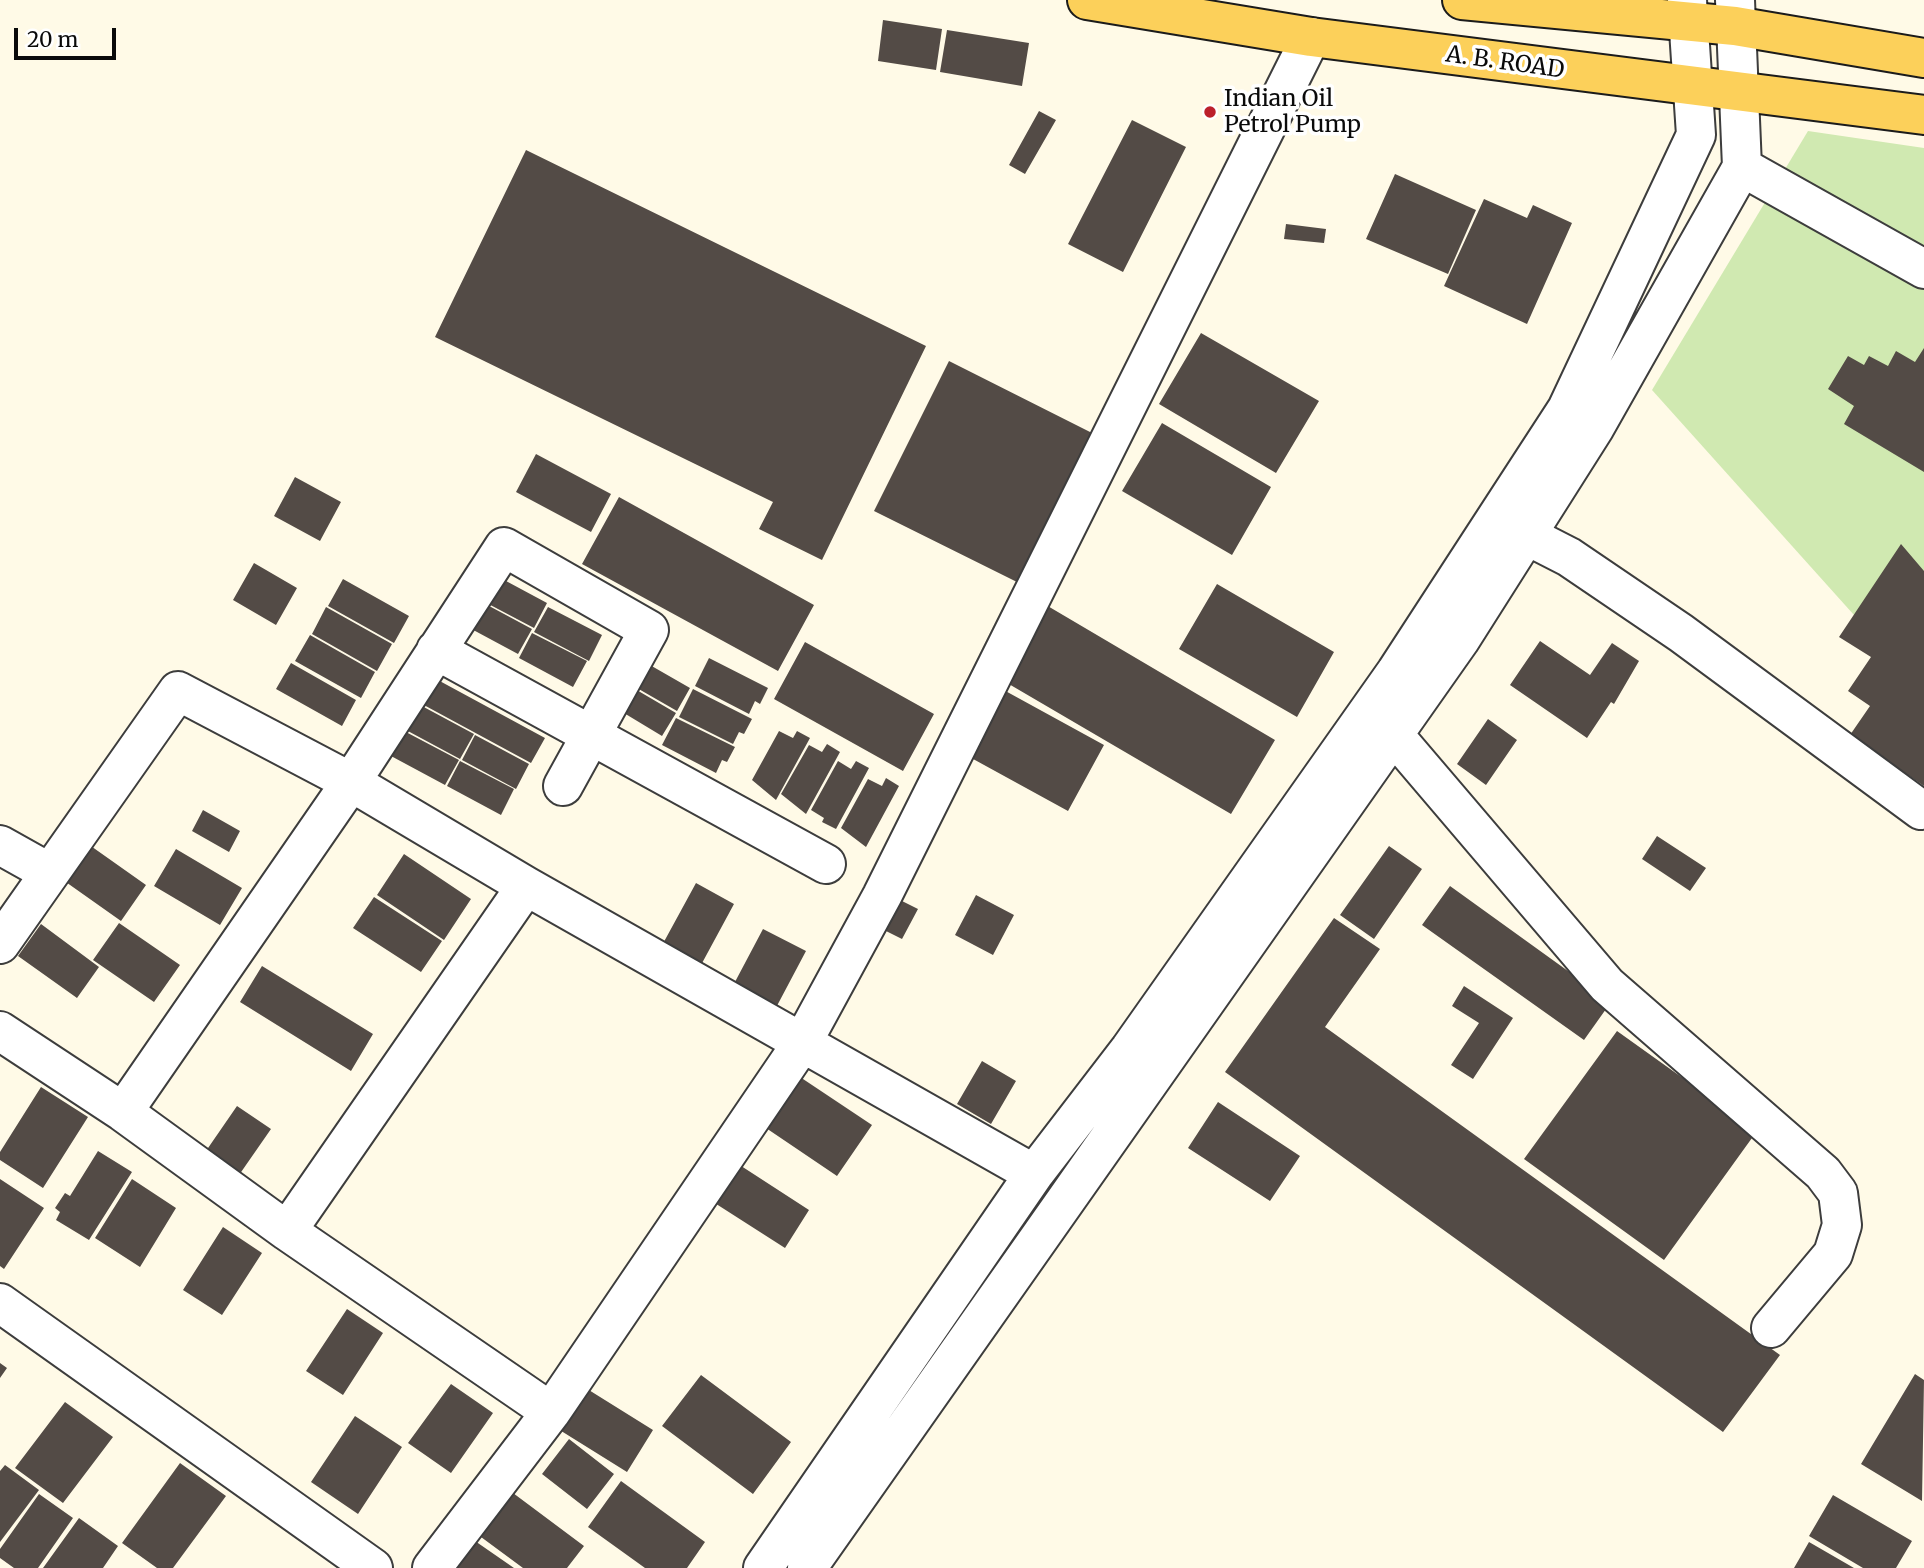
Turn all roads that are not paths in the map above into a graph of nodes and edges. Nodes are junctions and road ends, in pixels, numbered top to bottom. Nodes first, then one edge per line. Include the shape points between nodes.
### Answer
1 (1087, 0) edge
2 (1462, 0) edge
3 (1688, 10) edge
4 (1735, 13) edge
5 (1311, 37) junction
6 (1924, 58) edge
7 (1690, 87) junction
8 (1741, 93) junction
9 (1924, 115) edge
10 (1742, 167) junction
11 (1924, 269) edge
12 (1527, 535) junction
13 (436, 650) junction
14 (1393, 734) junction
15 (592, 735) junction
16 (351, 782) junction
17 (563, 786) dead end
18 (1921, 810) dead end
19 (0, 845) edge
20 (826, 864) dead end
21 (50, 873) junction
22 (526, 886) junction
23 (0, 944) edge
24 (0, 1031) edge
25 (802, 1043) junction
26 (124, 1112) junction
27 (1034, 1174) junction
28 (286, 1231) junction
29 (0, 1303) edge
30 (1771, 1328) dead end
31 (551, 1412) junction
32 (373, 1568) edge
33 (432, 1568) edge
34 (763, 1568) edge
35 (807, 1568) edge

1 - 5 main road, A. B. ROAD
2 - 3 main road
3 - 4 main road
3 - 7 street
4 - 6 main road
4 - 8 street
5 - 7 main road, A. B. ROAD
5 - 25 street via 882,896
7 - 8 main road, A. B. ROAD
7 - 27 street via 1696,135 1567,409 1396,672 1130,1049
8 - 9 main road, A. B. ROAD
8 - 10 street
10 - 11 street
10 - 12 street via 1595,427
12 - 14 street
12 - 18 street via 1569,557 1681,633
13 - 15 street
13 - 15 street via 504,547 649,630
13 - 16 street
14 - 30 street via 1607,985 1823,1172 1839,1193 1842,1225 1833,1254
14 - 35 street
15 - 17 street
15 - 20 street
16 - 21 street via 178,691
16 - 22 street
16 - 26 street
19 - 21 street
21 - 23 street
22 - 25 street
22 - 28 street
24 - 26 street
25 - 27 street
25 - 31 street
26 - 28 street
27 - 34 street
28 - 31 street
29 - 32 street
31 - 33 street

